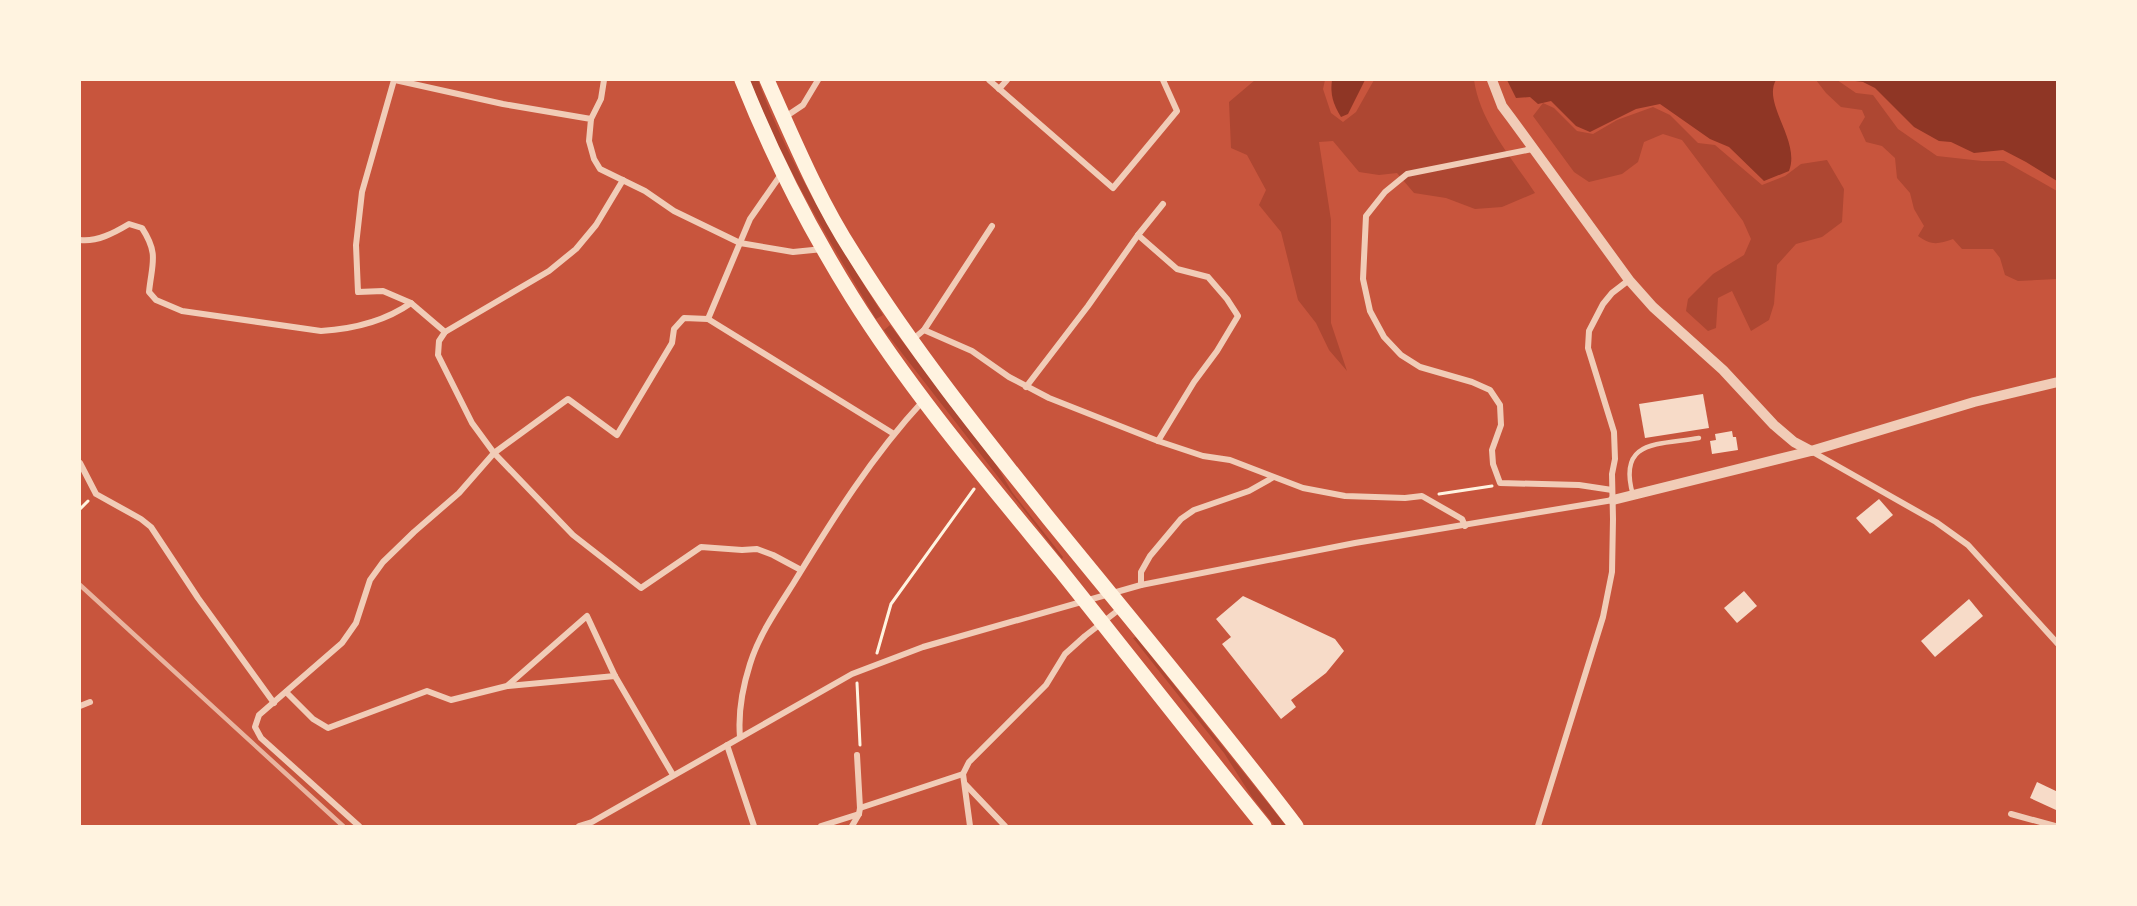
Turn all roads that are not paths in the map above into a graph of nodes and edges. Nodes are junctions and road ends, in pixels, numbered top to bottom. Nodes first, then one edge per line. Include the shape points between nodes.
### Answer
1 (394, 80) edge
2 (604, 80) edge
3 (742, 80) edge
4 (767, 80) edge
5 (818, 80) edge
6 (989, 80) edge
7 (1007, 80) edge
8 (1491, 80) edge
9 (1167, 81) edge
10 (999, 89) junction
11 (784, 117) junction
12 (591, 119) junction
13 (1532, 149) junction
14 (783, 172) junction
15 (623, 180) junction
16 (1163, 204) dead end
17 (992, 226) dead end
18 (1138, 235) junction
19 (80, 240) edge
20 (740, 243) junction
21 (823, 249) junction
22 (1629, 280) junction
23 (411, 303) junction
24 (708, 319) junction
25 (924, 330) junction
26 (445, 332) junction
27 (910, 341) junction
28 (2058, 382) edge
29 (1026, 387) junction
30 (925, 399) junction
31 (894, 434) junction
32 (1700, 438) dead end
33 (1158, 441) junction
34 (1811, 451) junction
35 (494, 453) junction
36 (80, 463) edge
37 (1272, 478) junction
38 (1612, 495) junction
39 (1632, 495) junction
40 (1465, 526) junction
41 (801, 570) junction
42 (1141, 585) junction
43 (1110, 593) junction
44 (1085, 601) junction
45 (1122, 608) junction
46 (1101, 623) junction
47 (2058, 644) edge
48 (615, 676) junction
49 (507, 686) junction
50 (286, 692) junction
51 (90, 702) dead end
52 (274, 703) junction
53 (80, 706) edge
54 (740, 736) junction
55 (727, 744) junction
56 (857, 755) road end
57 (963, 774) junction
58 (673, 775) junction
59 (966, 784) junction
60 (859, 811) junction
61 (2012, 814) dead end
62 (359, 826) edge
63 (579, 826) edge
64 (754, 826) edge
65 (820, 826) edge
66 (852, 826) edge
67 (970, 826) edge
68 (1005, 826) edge
69 (1264, 826) edge
70 (1296, 826) edge
71 (1538, 826) edge
72 (2055, 826) edge

1 - 12 street via 503,105
1 - 23 street via 362,192 356,245 358,292 383,291
2 - 12 street via 601,99
3 - 14 highway
4 - 11 highway
5 - 11 street via 803,105
6 - 10 street
7 - 10 street
8 - 13 street via 1502,106
9 - 10 street via 1177,111 1113,188
11 - 27 highway via 851,252
12 - 15 street via 589,141 594,159 600,169
13 - 22 street
13 - 38 street via 1407,174 1385,192 1366,216 1363,279 1370,311 1384,337 1401,355 1420,367 1490,390 1500,405 1501,425 1492,450 1500,483 1579,485
14 - 20 street via 750,219
14 - 21 highway
15 - 20 street via 674,211
15 - 26 street via 596,225 576,249 549,271
16 - 18 street
17 - 25 street
18 - 29 street
18 - 33 street via 1176,269 1208,277 1238,316
19 - 23 street via 93,240 129,224 142,228 153,250 149,292 156,300 182,310 321,331 387,318
20 - 21 street via 793,252
20 - 24 street
21 - 30 highway via 890,353
22 - 34 street via 1774,425
22 - 38 street via 1603,304 1589,331 1588,348 1614,432
23 - 26 street
24 - 31 street
24 - 35 street via 684,318 674,329 672,343 617,435 568,399
25 - 27 street
25 - 29 street via 972,351
26 - 35 street via 439,341 438,355 472,423
27 - 43 highway
28 - 34 street via 1974,402
29 - 33 street
30 - 31 street
30 - 44 highway
31 - 41 street
32 - 39 lane via 1636,453 1628,471
33 - 37 street via 1203,456 1230,460
34 - 39 street
34 - 47 street via 1936,522 1968,545
35 - 41 street via 573,535 641,588 701,547 757,549
35 - 50 street via 459,493 383,562 370,580 356,623 342,644
36 - 52 street via 96,494 151,527
37 - 40 street via 1346,496 1422,496 1462,519
37 - 42 street via 1181,519 1150,556 1141,572
38 - 39 street
38 - 40 street
38 - 71 street via 1612,572 1603,617
40 - 42 street
41 - 54 street via 764,631 750,664
42 - 43 street
43 - 44 street
43 - 45 highway
44 - 46 highway
44 - 54 street via 923,647 856,672
45 - 46 street
45 - 70 highway
46 - 57 street via 1065,654 1046,685 969,762
46 - 69 highway
48 - 49 street
48 - 49 street via 587,616
48 - 58 street
49 - 50 street via 451,700 427,691 328,728
50 - 52 street
51 - 53 street
52 - 62 street via 259,715 255,727 261,738
54 - 55 street
55 - 58 street
55 - 64 street
56 - 60 street
57 - 59 street
57 - 60 street
58 - 63 street
59 - 67 street
59 - 68 street
60 - 65 street
60 - 66 street
61 - 72 street

